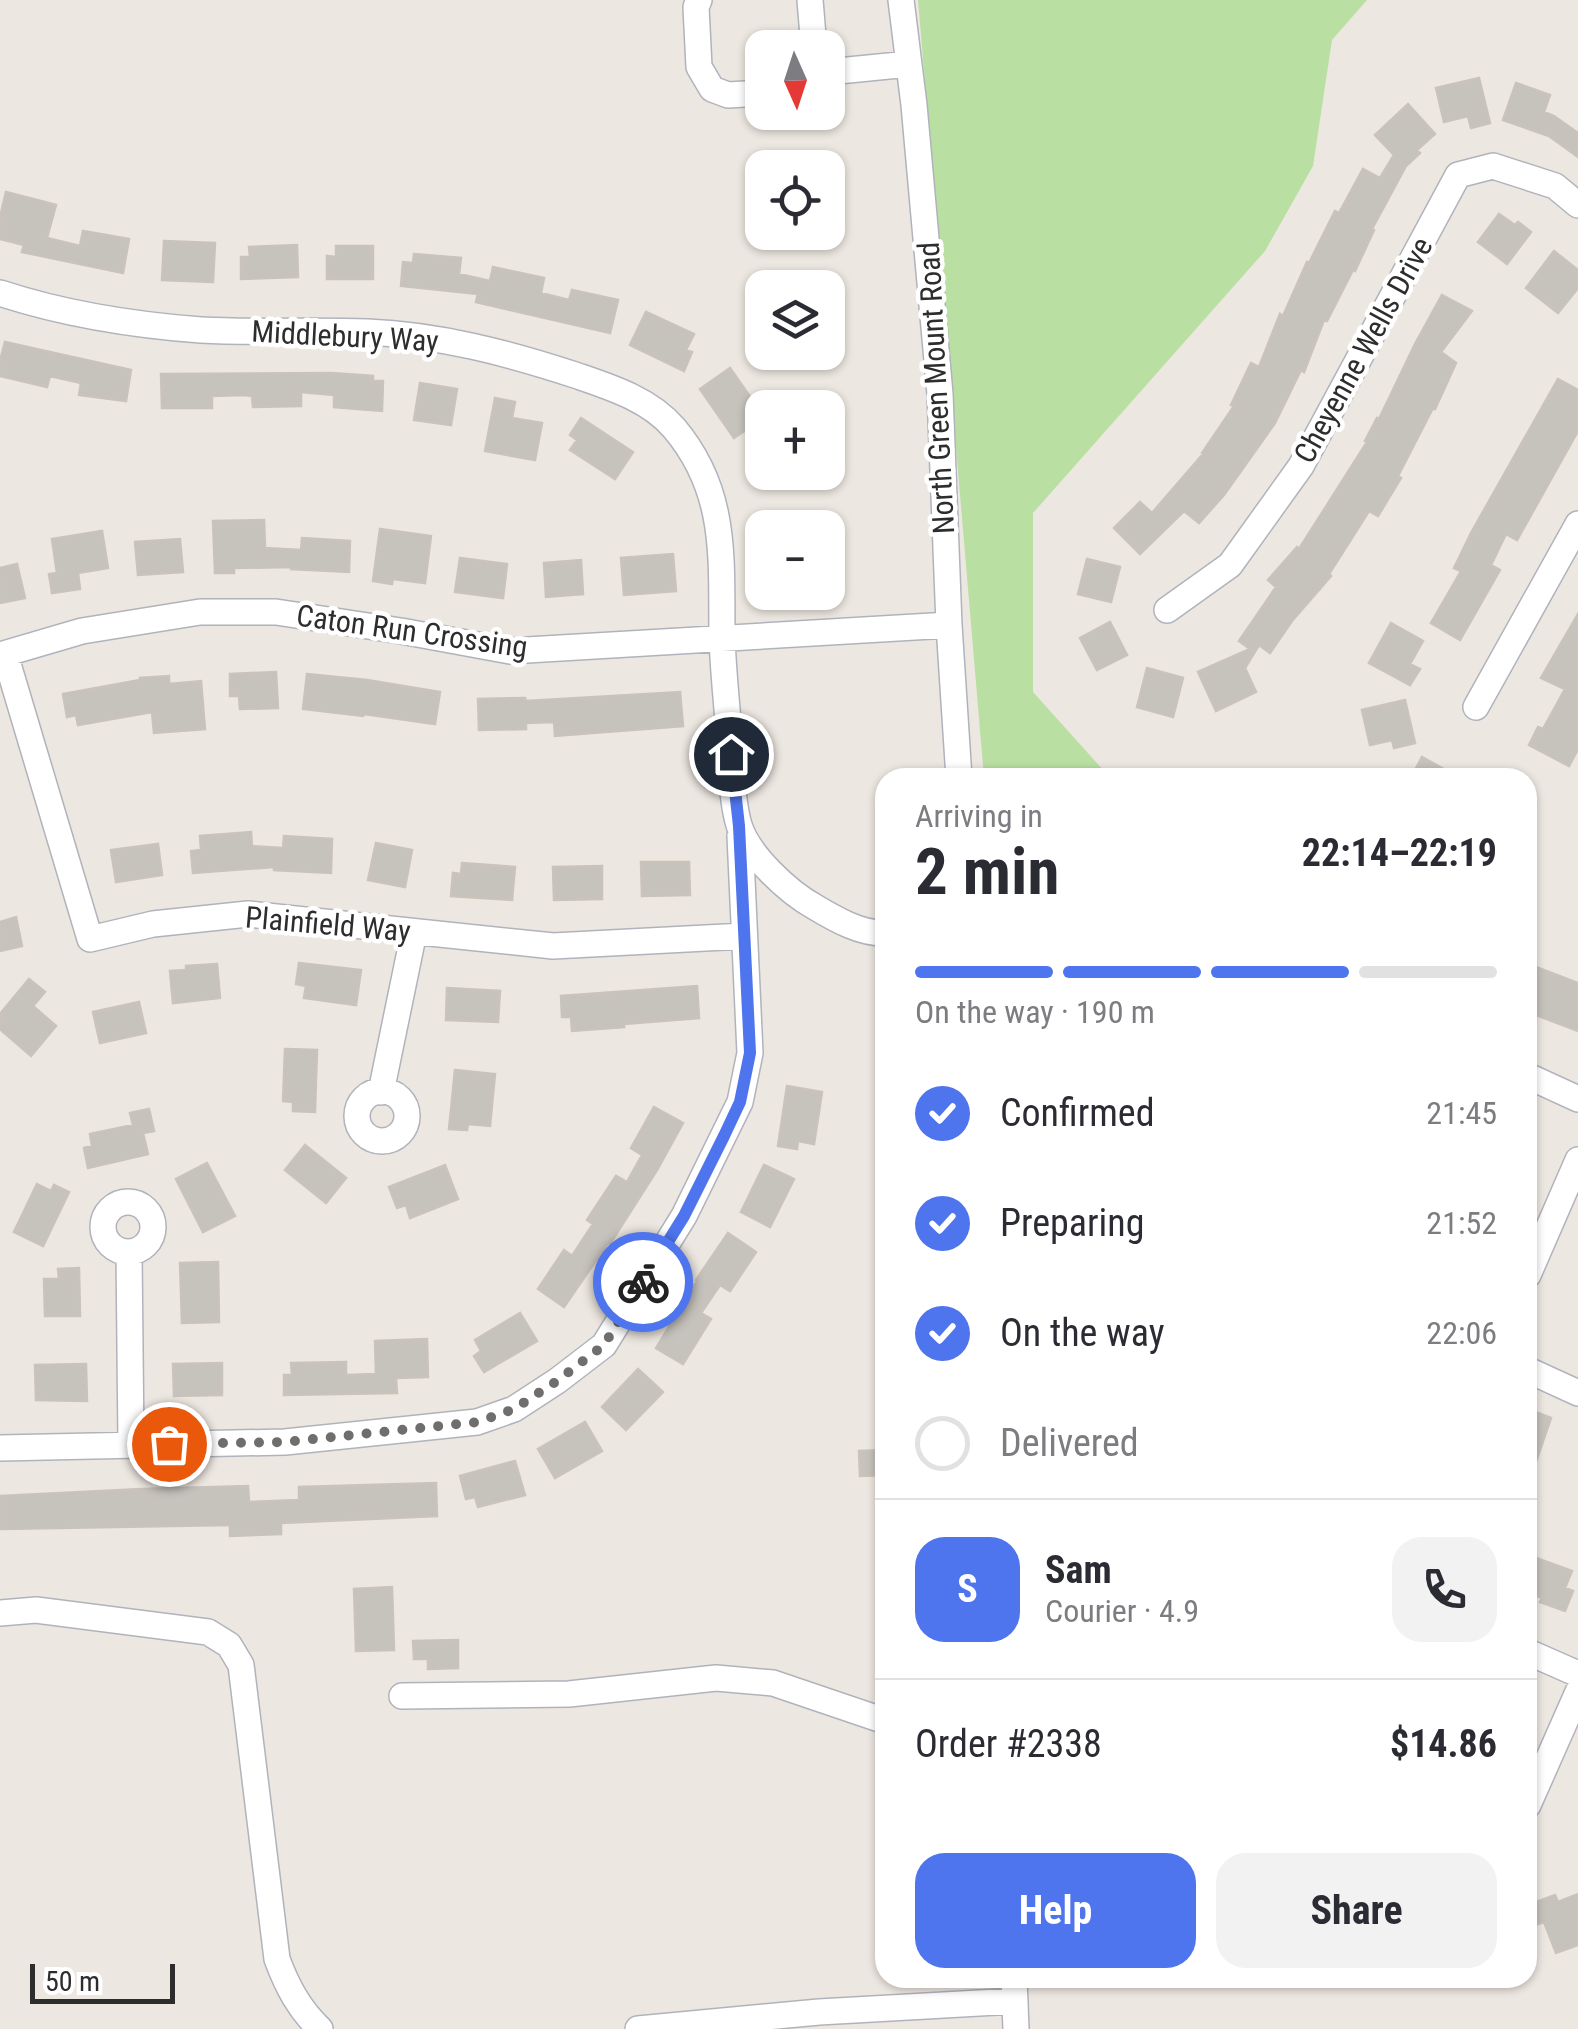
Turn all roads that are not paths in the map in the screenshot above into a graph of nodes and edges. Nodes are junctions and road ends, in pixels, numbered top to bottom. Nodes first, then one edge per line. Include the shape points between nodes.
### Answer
1 (699, 0) edge
2 (810, 0) edge
3 (901, 0) edge
4 (812, 30) edge
5 (909, 64) junction
6 (845, 70) edge
7 (745, 94) edge
8 (1578, 205) edge
9 (0, 293) edge
10 (1578, 524) edge
11 (1166, 610) dead end
12 (948, 625) junction
13 (722, 640) junction
14 (2, 655) edge
15 (1476, 707) dead end
16 (958, 768) edge
17 (739, 826) junction
18 (414, 932) junction
19 (875, 933) edge
20 (744, 936) junction
21 (1537, 1080) edge
22 (381, 1092) dead end
23 (1578, 1098) edge
24 (1578, 1160) edge
25 (128, 1252) dead end
26 (1537, 1254) edge
27 (1537, 1374) edge
28 (1578, 1393) edge
29 (130, 1445) junction
30 (0, 1448) edge
31 (0, 1613) edge
32 (1537, 1656) edge
33 (1578, 1674) edge
34 (1578, 1692) edge
35 (402, 1696) dead end
36 (875, 1717) edge
37 (1537, 1784) edge
38 (1014, 1989) edge
39 (320, 2029) edge
40 (638, 2029) edge
41 (1016, 2029) edge

1 - 7 street via 699,67 712,89
2 - 4 street
3 - 5 street, North Green Mount Road
5 - 6 street
5 - 12 street, North Green Mount Road via 940,394
8 - 11 street, Cheyenne Wells Drive via 1554,186 1493,166 1458,174 1301,466 1230,564
9 - 13 street, Middlebury Way via 113,320 201,330 372,332 450,341 612,387 671,424 708,482 722,558
10 - 15 street
12 - 13 street, Caton Run Crossing
12 - 16 street, North Green Mount Road
13 - 14 street, Caton Run Crossing via 510,651 276,612 200,612 82,631
13 - 17 street, Middlebury Way
14 - 18 street, Plainfield Way via 90,939 152,924 248,914
17 - 19 street, Middlebury Way via 755,857 806,902
17 - 20 street
18 - 20 street, Plainfield Way via 553,946
18 - 22 street
20 - 29 street via 750,1053 740,1102 684,1216 604,1345 514,1409 478,1422 285,1442
21 - 23 street
24 - 26 street
25 - 29 street
27 - 28 street
29 - 30 street
31 - 39 street via 36,1610 208,1632 229,1645 241,1665 277,1959 287,1985
32 - 33 street
34 - 37 street
35 - 36 street via 569,1694 716,1678 773,1684
38 - 40 street
38 - 41 street

